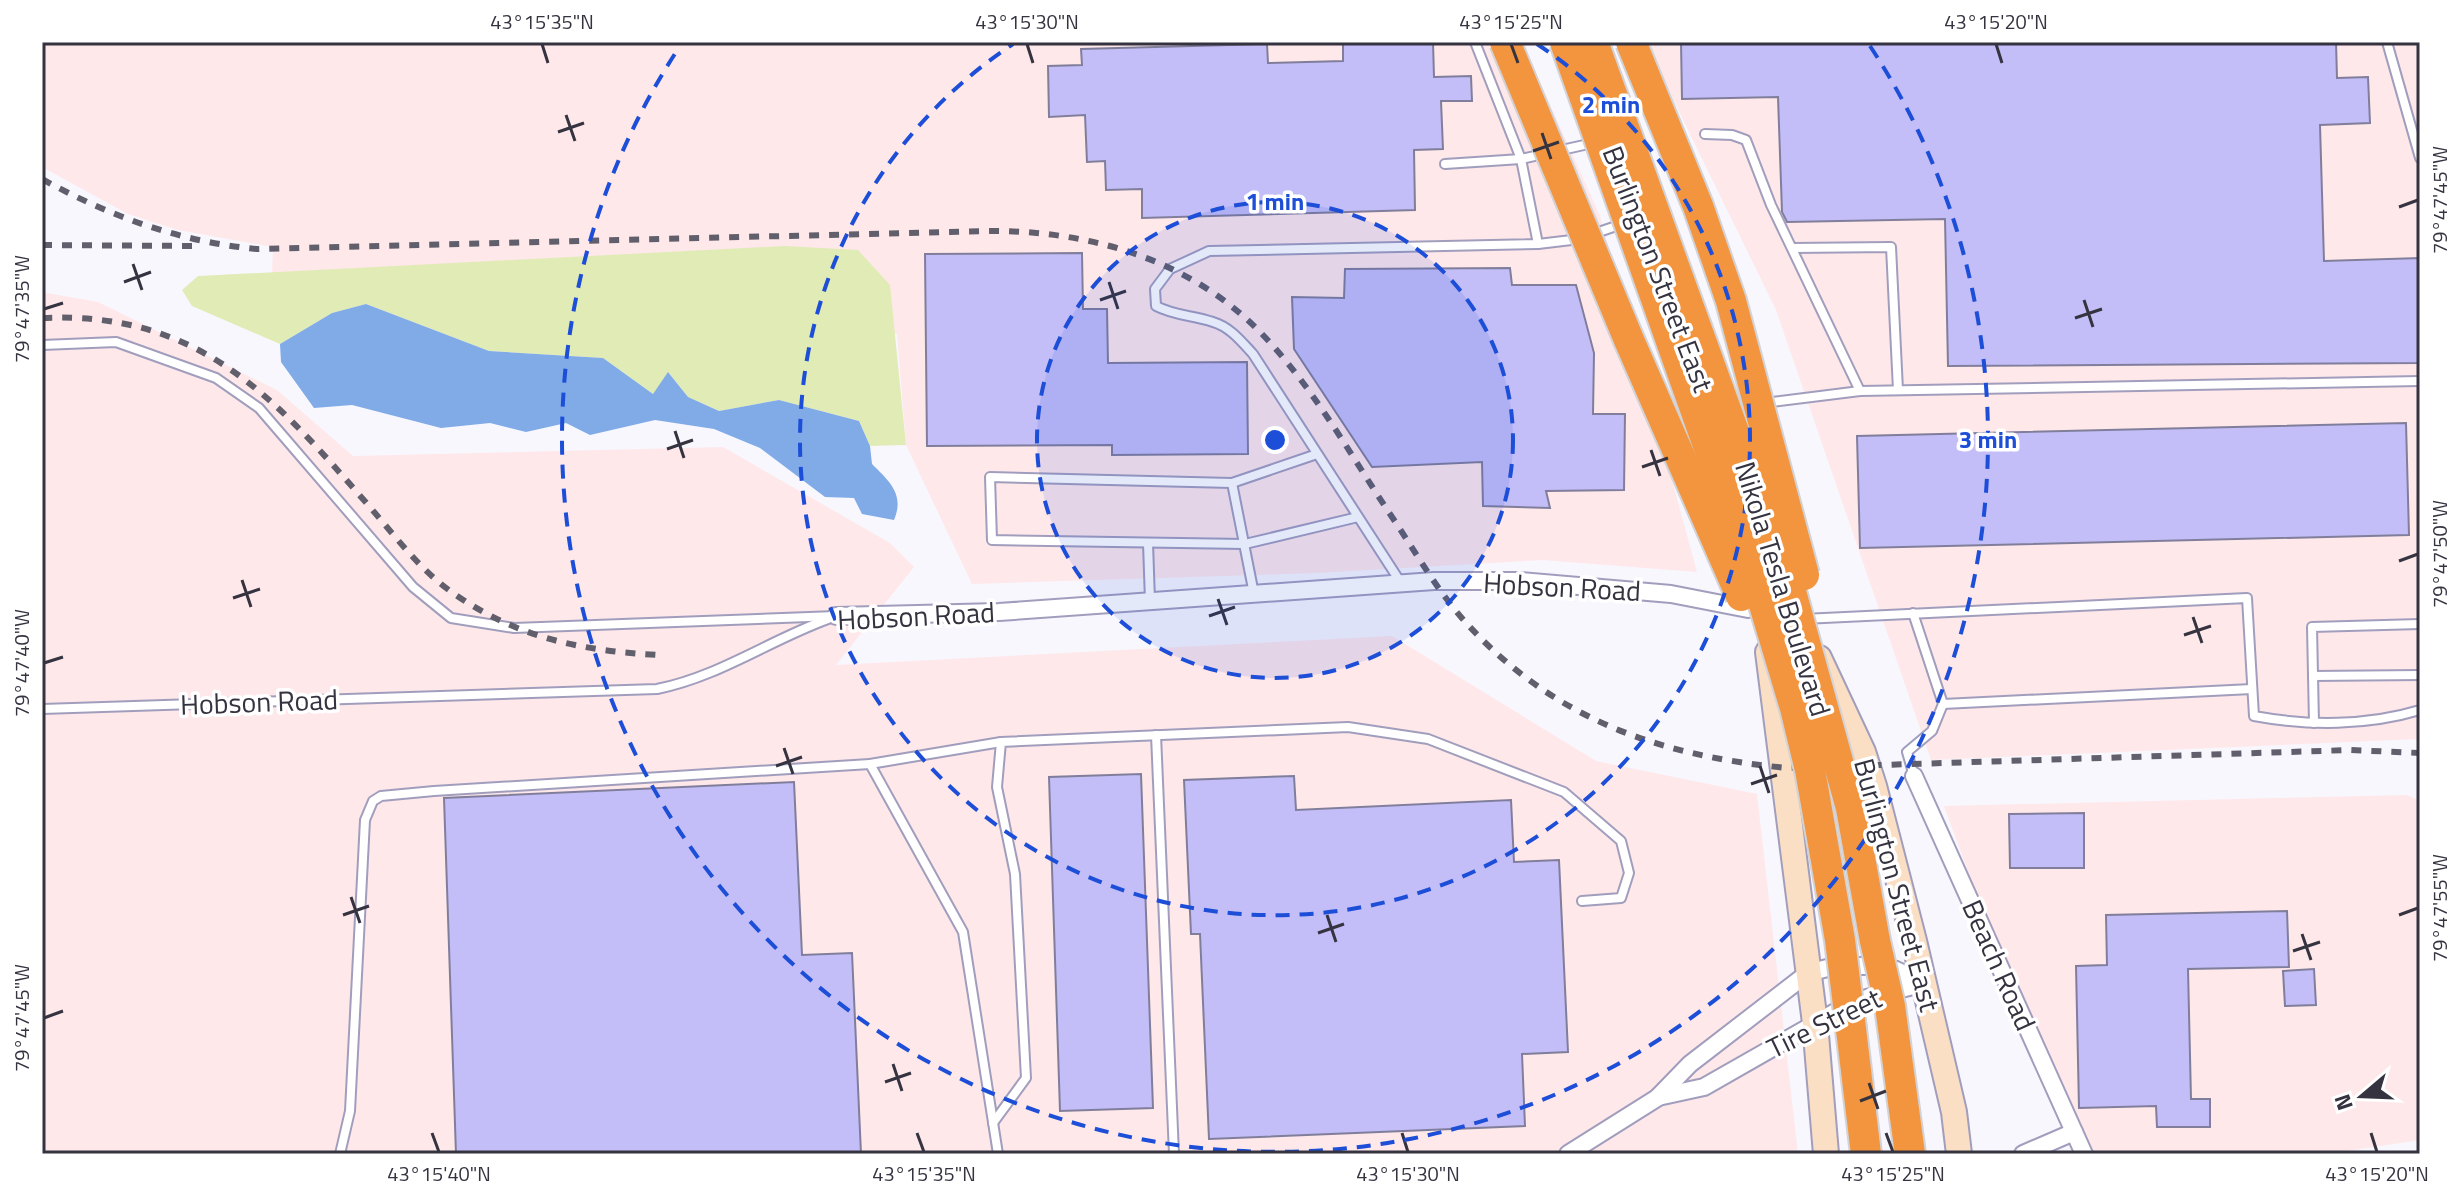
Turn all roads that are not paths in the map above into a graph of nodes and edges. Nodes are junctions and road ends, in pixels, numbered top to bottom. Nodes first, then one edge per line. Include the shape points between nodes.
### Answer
1 (1475, 42) edge
2 (1505, 42) edge
3 (1565, 42) edge
4 (1572, 42) edge
5 (1593, 42) edge
6 (1631, 42) edge
7 (2387, 42) edge
8 (1705, 134) dead end
9 (1609, 138) junction
10 (2420, 158) edge
11 (1521, 159) junction
12 (1445, 164) dead end
13 (1639, 218) junction
14 (1538, 244) junction
15 (1793, 248) junction
16 (42, 345) edge
17 (2420, 381) edge
18 (1898, 390) junction
19 (1860, 391) junction
20 (1712, 411) junction
21 (1317, 454) junction
22 (1232, 483) junction
23 (1744, 496) junction
24 (1358, 517) junction
25 (1148, 543) junction
26 (1245, 544) junction
27 (1402, 584) junction
28 (1254, 595) junction
29 (1150, 602) junction
30 (1762, 612) junction
31 (1913, 613) junction
32 (836, 616) junction
33 (1801, 619) junction
34 (2420, 624) edge
35 (2420, 675) edge
36 (2313, 676) junction
37 (2252, 689) junction
38 (1943, 704) junction
39 (42, 709) edge
40 (2420, 710) edge
41 (2314, 723) junction
42 (1156, 735) junction
43 (1001, 742) junction
44 (870, 764) junction
45 (1914, 776) joint
46 (1851, 808) junction
47 (1823, 852) junction
48 (1582, 901) dead end
49 (1875, 941) junction
50 (1808, 973) junction
51 (1924, 983) junction
52 (1815, 1023) junction
53 (1851, 1029) junction
54 (1657, 1098) junction
55 (993, 1123) junction
56 (2074, 1132) junction
57 (340, 1154) edge
58 (998, 1154) edge
59 (1174, 1154) edge
60 (1568, 1154) edge
61 (1826, 1154) edge
62 (1855, 1154) edge
63 (1866, 1154) edge
64 (1896, 1154) edge
65 (1910, 1154) edge
66 (1959, 1154) edge
67 (2023, 1154) edge
68 (2084, 1154) edge

1 - 11 lane
2 - 47 highway, bridge via 1783,700
3 - 47 highway, Nikola Tesla Boulevard, bridge via 1762,598 1801,733
4 - 9 main road, Burlington Street East
5 - 46 highway, Nikola Tesla Boulevard, bridge via 1788,581
6 - 46 highway, bridge via 1731,301 1805,579
7 - 10 lane
8 - 15 lane via 1746,140
9 - 11 lane
9 - 13 main road, Burlington Street East
11 - 12 lane
11 - 14 lane
13 - 14 lane via 1573,241
13 - 20 main road, Burlington Street East
14 - 21 lane via 1209,251 1170,269 1155,289 1156,306 1234,333
15 - 18 lane via 1891,247
15 - 19 lane
16 - 32 lane via 116,342 216,378 259,408 413,587 451,618 514,628
17 - 18 lane
18 - 19 lane
19 - 20 lane
20 - 23 main road, Burlington Street East
21 - 22 lane
21 - 24 lane
22 - 25 lane via 990,477 992,540
22 - 26 lane
23 - 30 main road, Burlington Street East
23 - 33 main road, Burlington Street East
24 - 26 lane
24 - 27 lane
25 - 26 lane
25 - 29 lane
26 - 28 lane
27 - 28 street, Hobson Road
27 - 30 street, Hobson Road via 1520,581 1671,594
28 - 29 street, Hobson Road
29 - 32 street, Hobson Road
30 - 33 street, Hobson Road
30 - 50 main road, Burlington Street East
31 - 33 lane
31 - 37 lane via 2247,598
31 - 38 lane
32 - 39 lane, Hobson Road via 791,632 706,675 657,689
33 - 51 main road, Burlington Street East via 1868,766
34 - 36 lane via 2312,627
35 - 36 lane
36 - 41 lane
37 - 38 lane
37 - 41 lane via 2254,716
38 - 45 lane via 1932,731 1907,752
40 - 41 lane
42 - 43 lane
42 - 48 lane via 1348,727 1428,739 1564,792 1621,841 1629,873 1621,898
42 - 59 lane
43 - 44 lane
43 - 55 lane via 997,787 1015,874 1026,1078
44 - 55 lane via 963,932
44 - 57 lane via 434,791 373,801 365,820 350,1111
45 - 56 street, Beach Road
46 - 49 highway, Nikola Tesla Boulevard
47 - 53 highway, Nikola Tesla Boulevard, bridge
49 - 64 highway, Nikola Tesla Boulevard, bridge
49 - 65 highway, bridge via 1890,1006
50 - 51 street, Tire Street via 1867,966 1896,970
50 - 52 main road, Burlington Street East
50 - 54 street, Tire Street via 1690,1064
51 - 52 street, Tire Street via 1867,998
51 - 66 main road, Burlington Street East
52 - 54 street, Tire Street via 1704,1087
52 - 61 main road, Burlington Street East
53 - 62 highway
53 - 63 highway, Nikola Tesla Boulevard
54 - 60 street, Tire Street
55 - 58 lane
56 - 67 street
56 - 68 street, Beach Road

